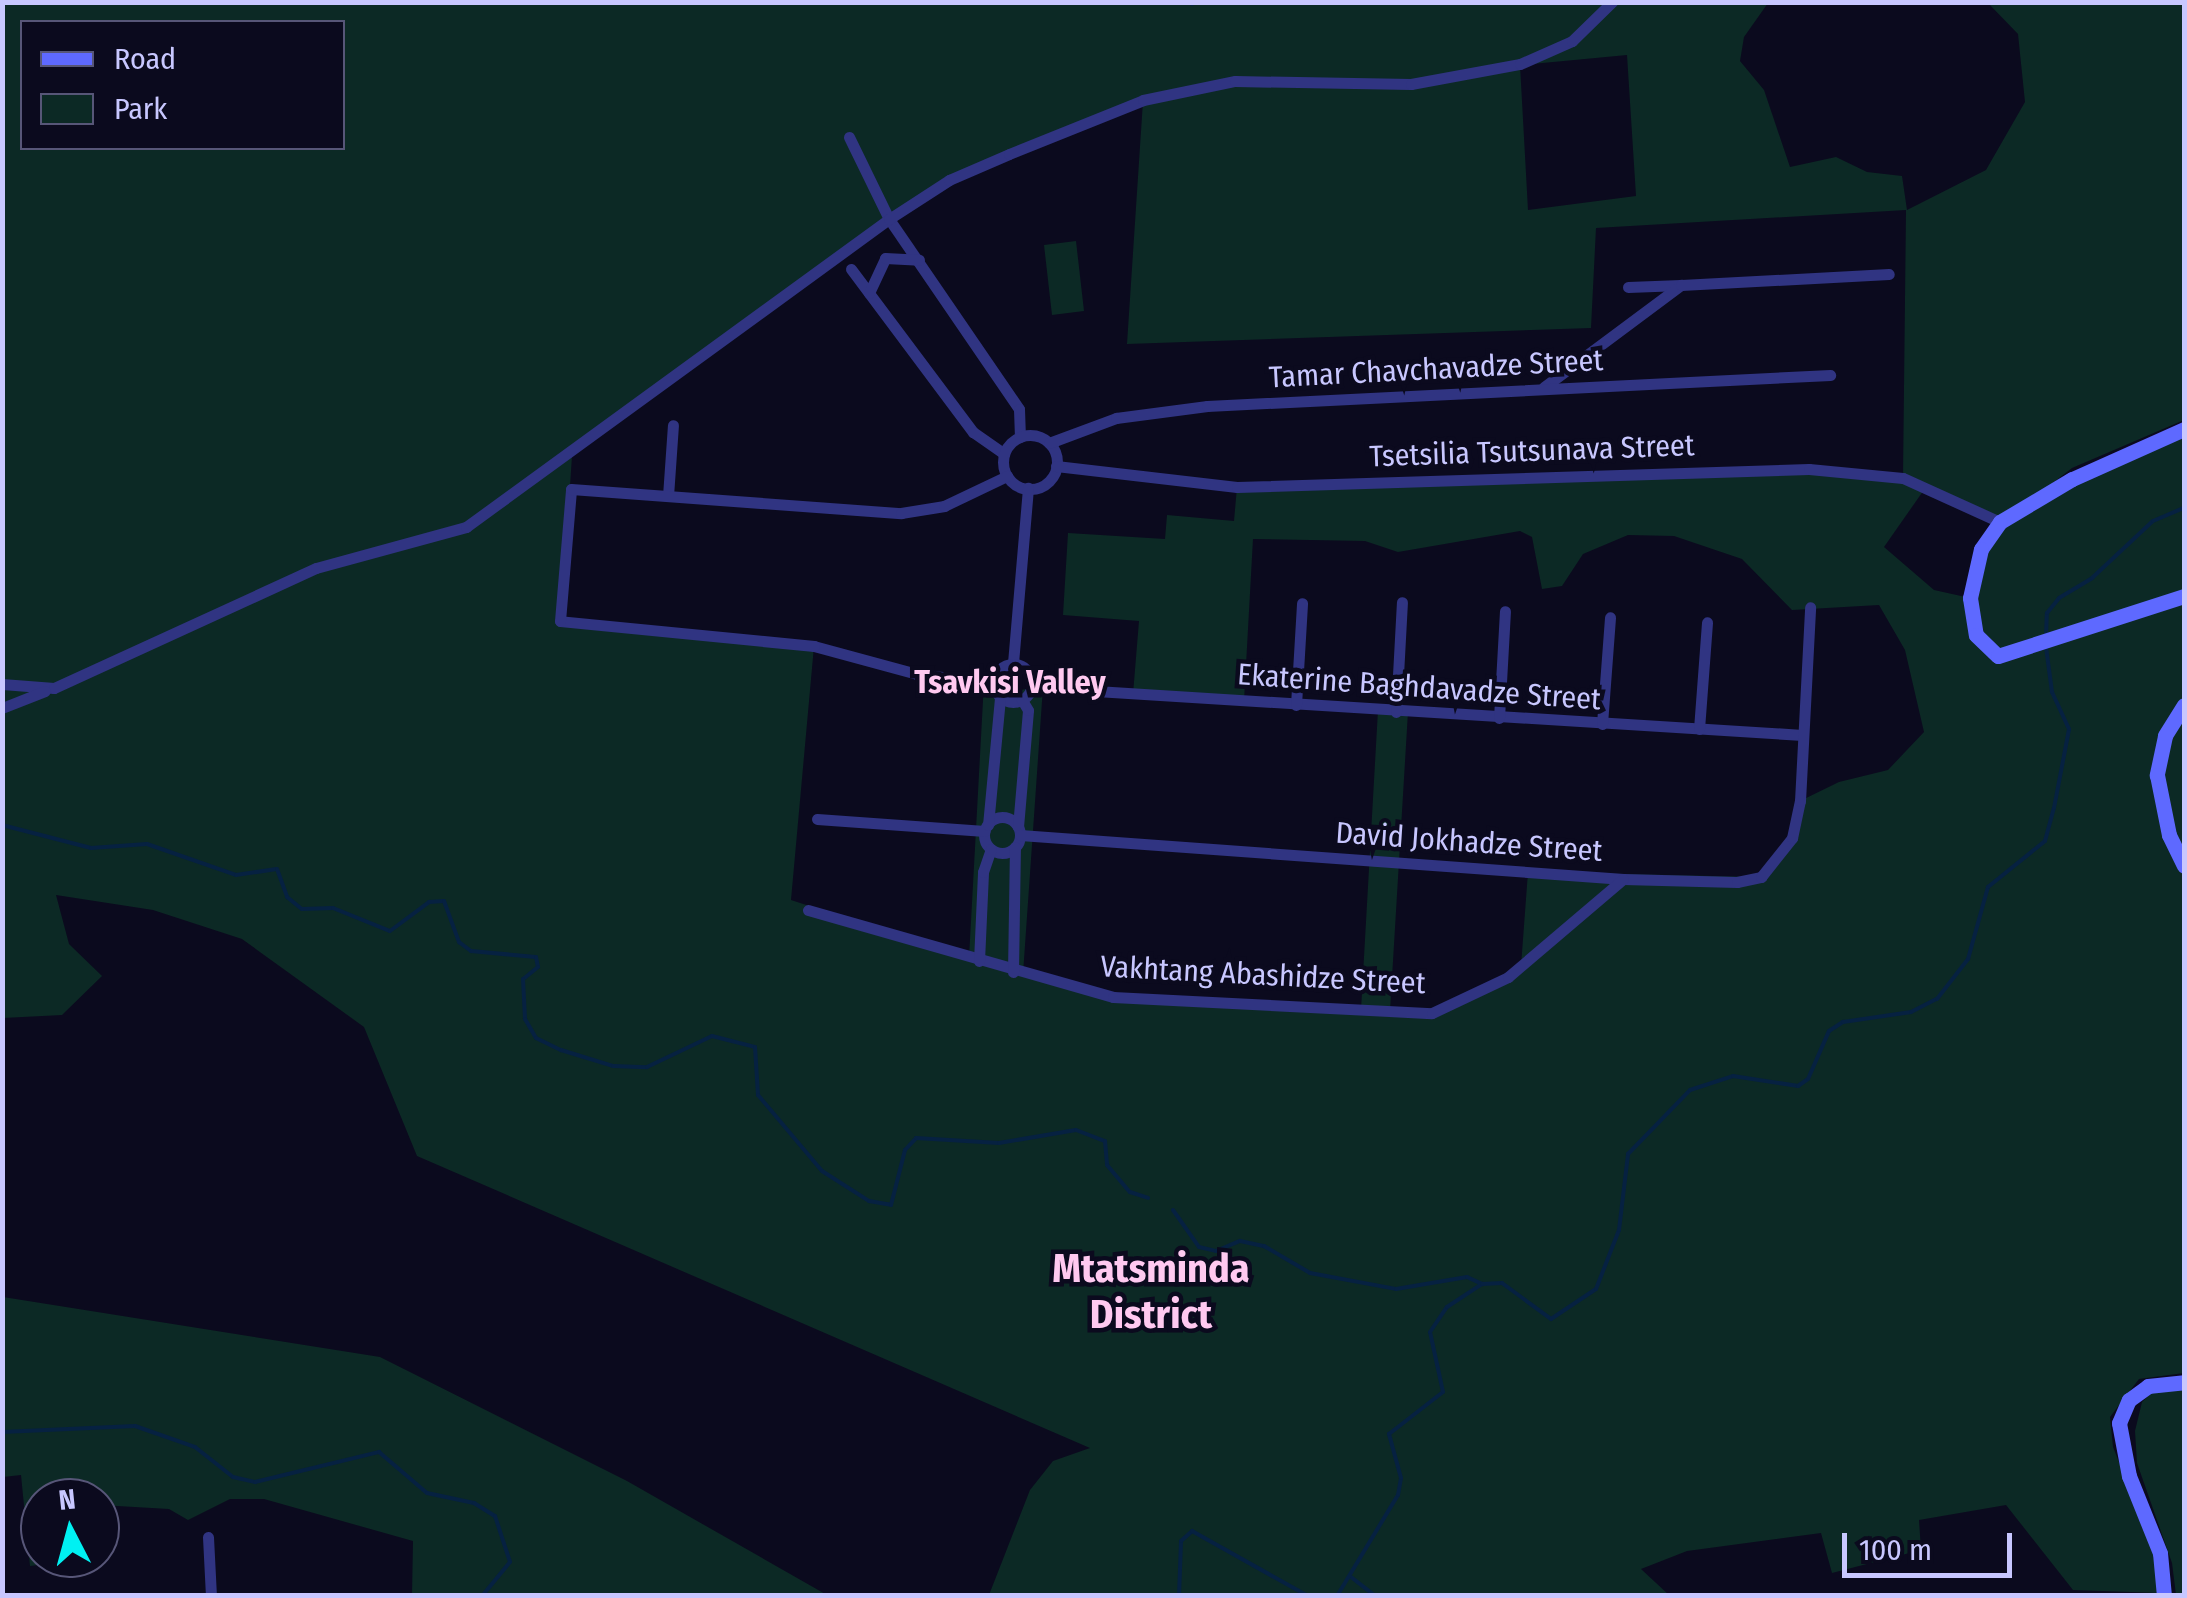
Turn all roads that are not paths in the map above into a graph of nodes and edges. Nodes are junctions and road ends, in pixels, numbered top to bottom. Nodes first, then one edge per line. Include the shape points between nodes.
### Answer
1 (1612, 2) edge
2 (849, 137) dead end
3 (889, 219) junction
4 (920, 260) junction
5 (851, 269) dead end
6 (1889, 274) dead end
7 (1681, 285) junction
8 (1628, 287) dead end
9 (869, 294) junction
10 (1830, 375) dead end
11 (1544, 387) junction
12 (673, 425) dead end
13 (2184, 429) edge
14 (1020, 436) junction
15 (1048, 442) junction
16 (1004, 454) junction
17 (1056, 466) junction
18 (1007, 476) junction
19 (1028, 488) junction
20 (668, 496) junction
21 (2000, 522) junction
22 (2184, 596) edge
23 (1402, 602) dead end
24 (1302, 603) dead end
25 (1810, 607) dead end
26 (1505, 610) dead end
27 (1610, 617) dead end
28 (1708, 622) dead end
29 (1013, 663) junction
30 (2, 684) edge
31 (993, 684) junction
32 (1032, 687) junction
33 (54, 688) junction
34 (1000, 698) junction
35 (1022, 700) junction
36 (1296, 705) junction
37 (2184, 706) edge
38 (2, 708) edge
39 (1396, 712) junction
40 (1498, 718) junction
41 (1602, 724) junction
42 (1699, 729) junction
43 (1804, 736) junction
44 (817, 819) dead end
45 (986, 828) junction
46 (1018, 836) junction
47 (991, 848) junction
48 (2184, 866) edge
49 (1623, 879) junction
50 (808, 910) dead end
51 (979, 961) junction
52 (1013, 972) junction
53 (2184, 1382) edge
54 (208, 1538) dead end
55 (211, 1596) edge
56 (2164, 1596) edge

1 - 3 street via 1572,41 1520,64 1411,84 1235,81 1143,100 949,180
2 - 3 street
3 - 4 street
3 - 33 street via 466,527 316,568
4 - 9 street via 886,258
4 - 14 street via 1019,409
5 - 9 street
6 - 7 street
7 - 8 street
7 - 11 street
9 - 16 street via 972,432
10 - 11 street, Tamar Chavchavadze Street
11 - 15 street, Tamar Chavchavadze Street via 1207,406 1116,418
12 - 20 street
13 - 21 main road via 2072,479
14 - 15 street
14 - 16 street
15 - 17 street
16 - 18 street
17 - 19 street via 1046,483
17 - 21 street, Tsetsilia Tsutsunava Street via 1238,486 1810,469 1903,478
18 - 19 street
18 - 20 street via 944,506 901,513
19 - 29 street
20 - 31 street via 571,489 560,621 814,646 917,674
21 - 22 main road via 1974,569 1973,625 1998,656
23 - 39 street
24 - 36 street
25 - 43 street
26 - 40 street
27 - 41 street
28 - 42 street
29 - 31 street via 997,670
29 - 32 street via 1026,668
30 - 33 street
31 - 34 street
32 - 35 street
32 - 36 street, Ekaterine Baghdavadze Street
33 - 38 street
34 - 35 street
34 - 45 street
35 - 46 street via 1028,710
36 - 39 street, Ekaterine Baghdavadze Street
37 - 48 main road via 2166,736 2157,775 2169,835
39 - 40 street, Ekaterine Baghdavadze Street
40 - 41 street, Ekaterine Baghdavadze Street
41 - 42 street, Ekaterine Baghdavadze Street
42 - 43 street, Ekaterine Baghdavadze Street
43 - 49 street, David Jokhadze Street via 1792,838 1761,877
44 - 45 street
45 - 46 street via 1002,818
45 - 47 street
46 - 47 street
46 - 49 street, David Jokhadze Street
46 - 52 street
47 - 51 street via 983,872
49 - 52 street, Vakhtang Abashidze Street via 1508,977 1432,1014 1113,997
50 - 51 street, Vakhtang Abashidze Street
51 - 52 street, Vakhtang Abashidze Street
53 - 56 main road via 2148,1386 2129,1400 2118,1423 2129,1476 2160,1553
54 - 55 street

